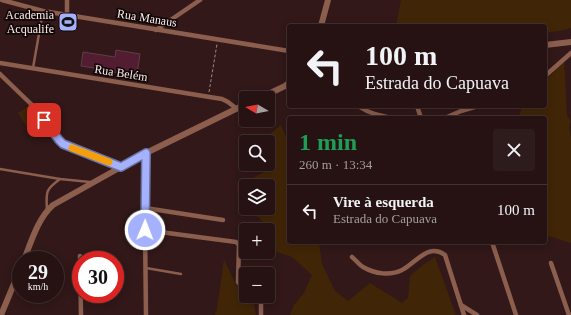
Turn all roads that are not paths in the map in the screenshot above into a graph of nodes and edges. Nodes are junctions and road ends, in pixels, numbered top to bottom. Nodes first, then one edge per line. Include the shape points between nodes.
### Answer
1 (2, 0) edge
2 (67, 0) edge
3 (200, 0) edge
4 (328, 0) edge
5 (43, 11) junction
6 (68, 15) junction
7 (322, 24) edge
8 (156, 30) junction
9 (571, 42) edge
10 (547, 45) edge
11 (287, 51) edge
12 (571, 53) edge
13 (0, 63) edge
14 (33, 69) junction
15 (0, 74) edge
16 (547, 74) edge
17 (287, 84) edge
18 (275, 91) edge
19 (361, 108) edge
20 (471, 108) edge
21 (237, 109) joint
22 (382, 116) edge
23 (450, 116) edge
24 (146, 153) junction
25 (121, 167) junction
26 (0, 169) edge
27 (60, 179) junction
28 (94, 182) junction
29 (145, 208) junction
30 (47, 210) junction
31 (223, 220) dead end
32 (145, 230) junction
33 (493, 244) edge
34 (28, 251) edge
35 (352, 257) dead end
36 (552, 263) dead end
37 (145, 268) junction
38 (182, 274) dead end
39 (239, 283) edge
40 (12, 289) edge
41 (81, 303) edge
42 (261, 303) edge
43 (461, 305) junction
44 (1, 315) edge
45 (81, 315) edge
46 (146, 315) edge
47 (261, 315) edge
48 (464, 315) edge
49 (477, 315) edge
50 (516, 315) edge
51 (569, 315) edge

1 - 5 street, Rua Manaus
2 - 6 street
3 - 8 street
4 - 7 street
5 - 6 street, Rua Manaus
5 - 14 lane
6 - 8 street, Rua Manaus
8 - 11 street, Rua Manaus
9 - 10 street
12 - 16 street
13 - 14 street, Rua Belém
14 - 21 street, Rua Belém via 225,100
15 - 25 street via 31,104 63,144
17 - 18 street
19 - 22 street
20 - 23 street
21 - 24 street
24 - 25 street
24 - 29 street
25 - 28 street
26 - 27 lane
27 - 28 lane
27 - 30 lane via 48,190
28 - 30 street
29 - 31 street
29 - 32 street
30 - 34 street
32 - 37 street
32 - 39 street via 236,242
33 - 50 street
35 - 43 street via 363,267 378,273 391,274 402,271 424,254 441,252 445,255
36 - 51 street
37 - 38 lane
37 - 46 street
40 - 44 street
41 - 45 street
42 - 47 street
43 - 48 street
43 - 49 street

